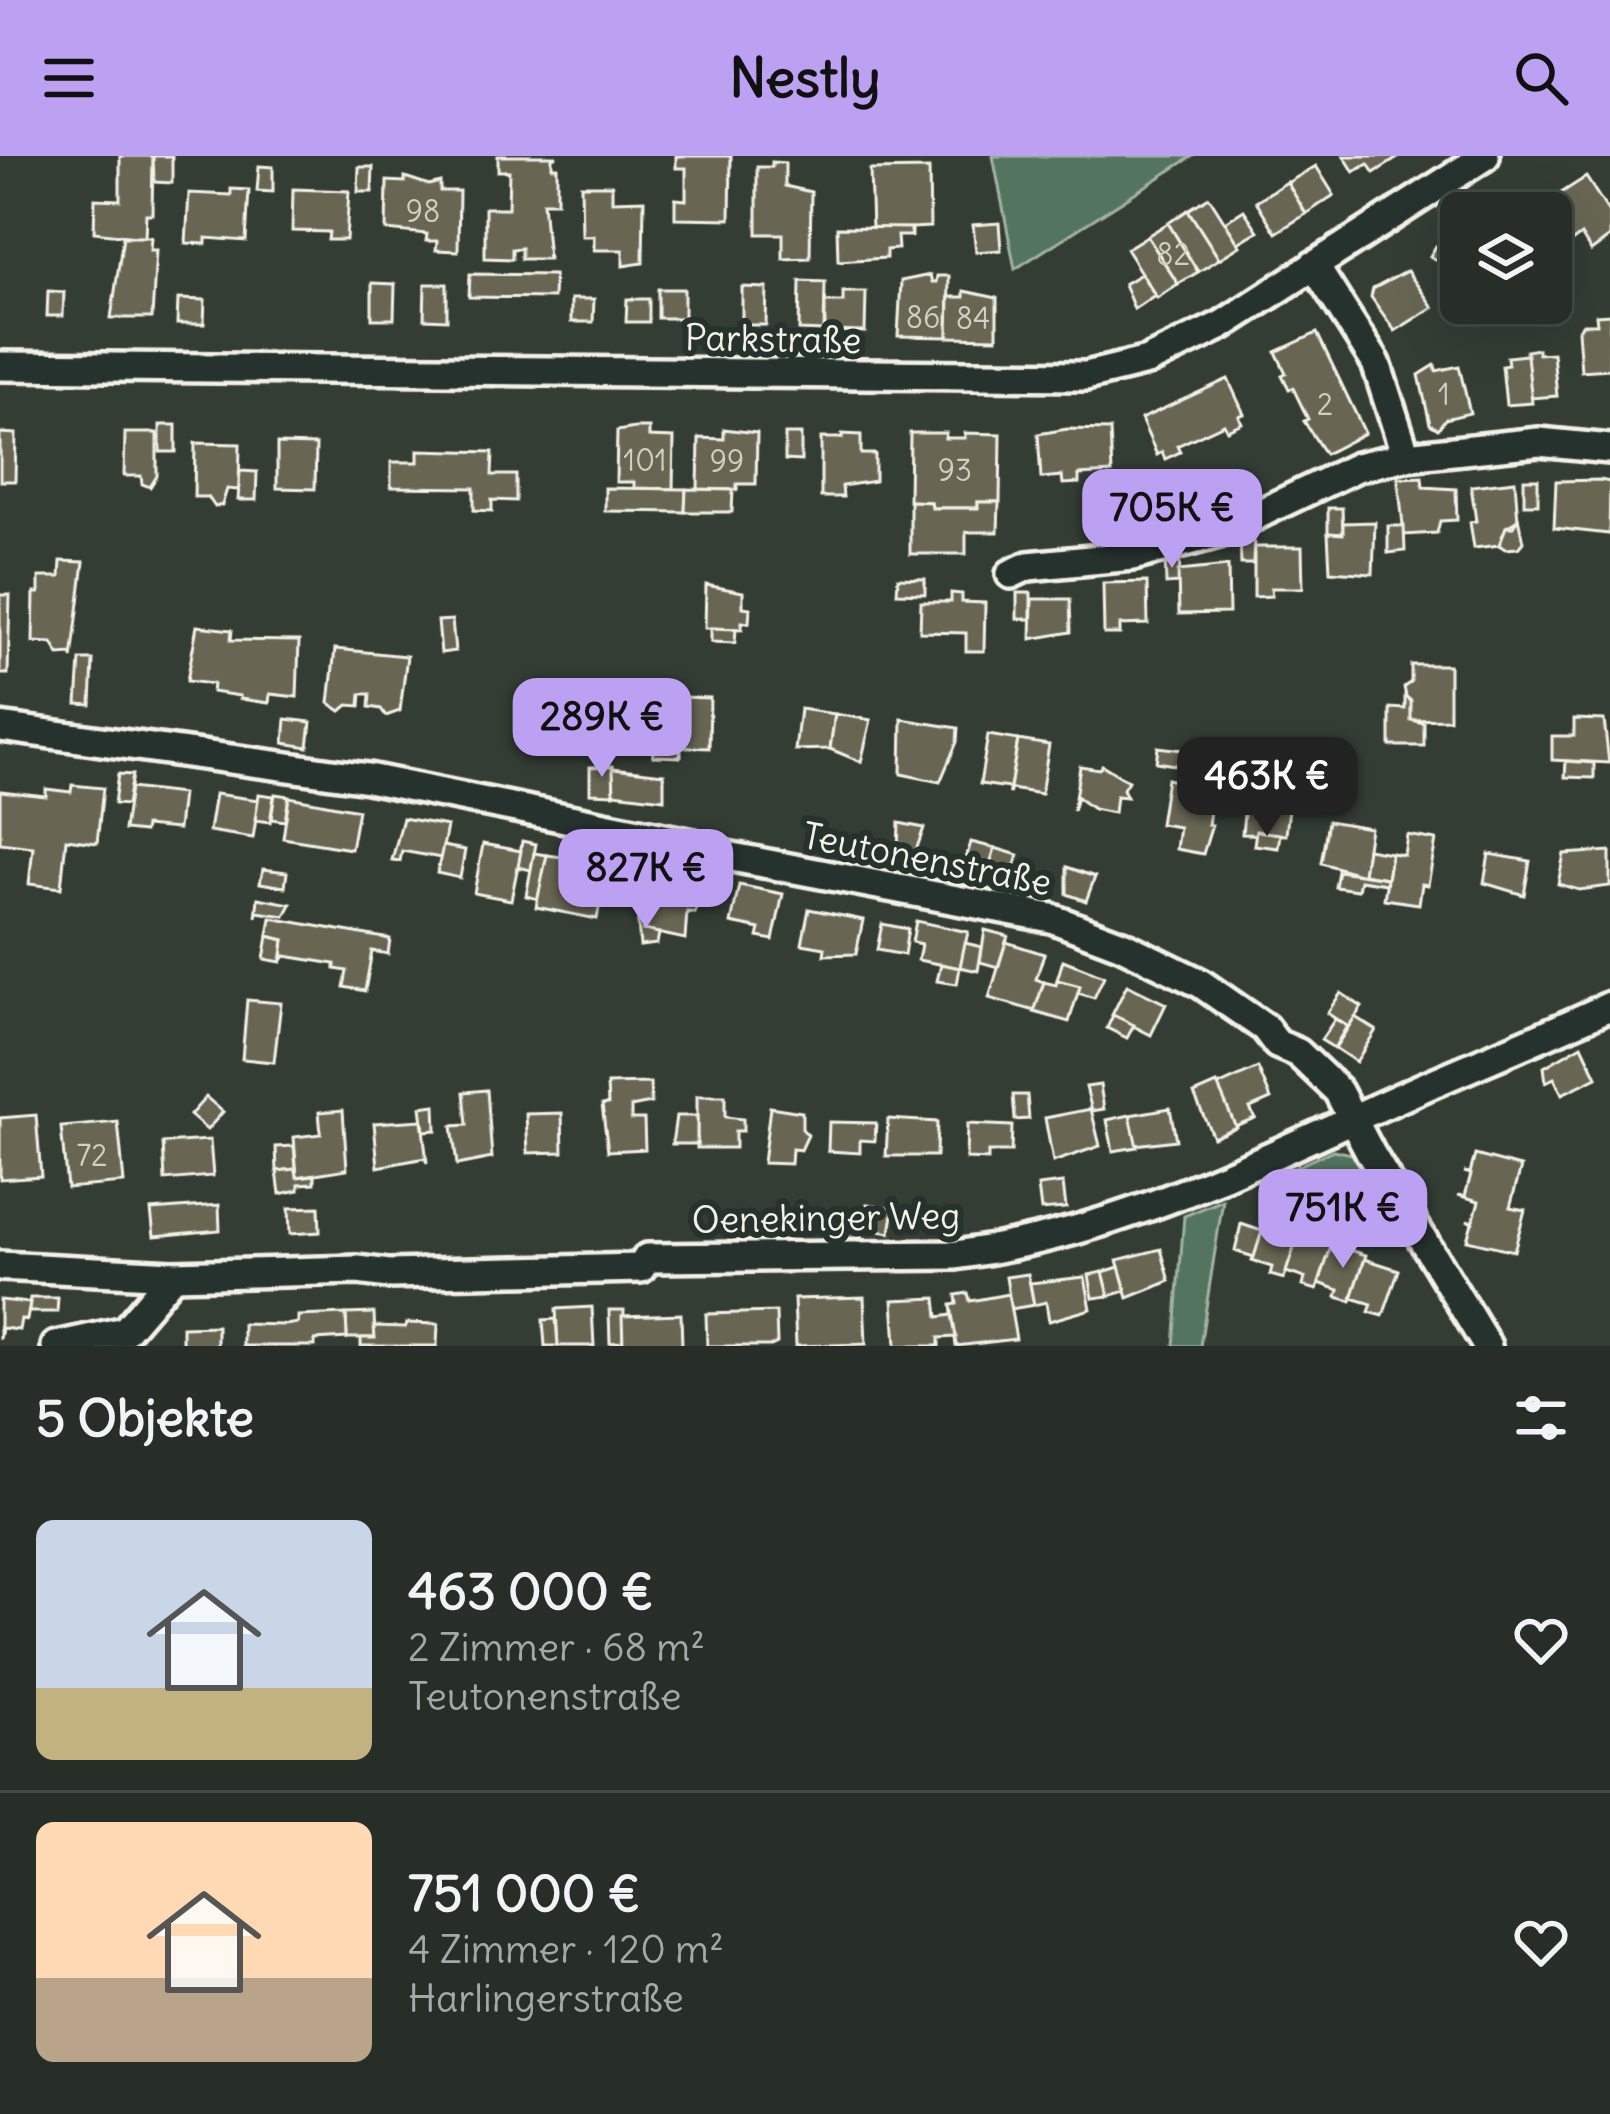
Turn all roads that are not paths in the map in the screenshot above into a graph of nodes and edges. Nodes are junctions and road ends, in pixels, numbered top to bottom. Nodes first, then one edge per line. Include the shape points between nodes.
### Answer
1 (1485, 156) edge
2 (1314, 265) junction
3 (0, 367) edge
4 (1610, 448) edge
5 (1406, 456) junction
6 (1011, 574) dead end
7 (0, 728) edge
8 (1610, 1006) edge
9 (1353, 1118) junction
10 (0, 1266) edge
11 (173, 1275) junction
12 (56, 1346) edge
13 (1487, 1346) edge

1 - 2 street, Parkstraße
2 - 3 street, Parkstraße via 1222,325 1147,361 1068,378
2 - 5 street via 1376,363
4 - 5 street via 1540,442
5 - 6 street via 1357,467 1220,532 1133,556
7 - 9 street, Teutonenstraße via 368,778 1051,919 1200,983 1328,1078
8 - 9 street, Oenekinger Weg
9 - 11 street, Oenekinger Weg via 1112,1222 975,1252 647,1258 641,1268
9 - 13 street, Teutonenstraße
10 - 11 street, Oenekinger Weg
11 - 12 street via 125,1330

